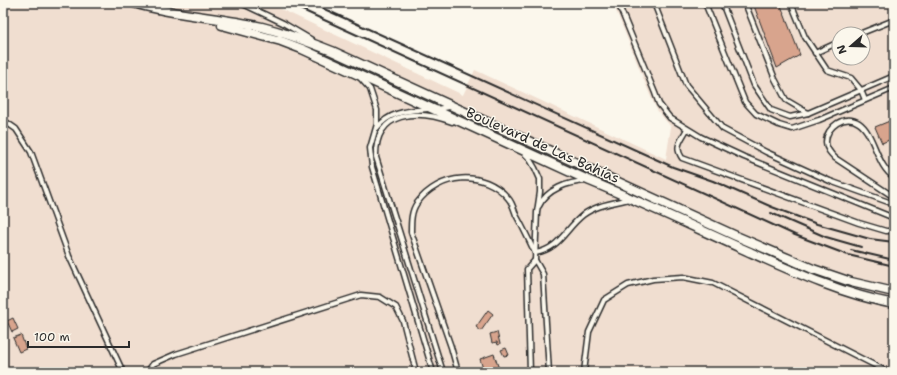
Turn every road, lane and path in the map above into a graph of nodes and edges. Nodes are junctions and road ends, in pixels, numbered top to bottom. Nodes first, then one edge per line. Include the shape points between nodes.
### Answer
1 (134, 3) edge
2 (241, 3) edge
3 (618, 3) edge
4 (654, 3) edge
5 (705, 3) edge
6 (722, 3) edge
7 (745, 3) edge
8 (791, 3) edge
9 (181, 14) junction
10 (894, 20) edge
11 (871, 29) edge
12 (831, 46) edge
13 (332, 51) junction
14 (814, 53) junction
15 (346, 69) junction
16 (894, 76) edge
17 (894, 88) edge
18 (860, 90) junction
19 (865, 100) junction
20 (453, 107) junction
21 (432, 109) junction
22 (808, 113) junction
23 (3, 120) edge
24 (687, 129) junction
25 (373, 136) junction
26 (498, 139) junction
27 (376, 145) junction
28 (519, 148) junction
29 (372, 167) junction
30 (894, 177) edge
31 (590, 181) junction
32 (894, 197) edge
33 (633, 199) junction
34 (894, 204) edge
35 (537, 212) junction
36 (894, 218) edge
37 (894, 231) edge
38 (535, 253) junction
39 (535, 260) junction
40 (894, 292) edge
41 (894, 304) edge
42 (123, 372) edge
43 (147, 372) edge
44 (416, 372) edge
45 (433, 372) edge
46 (443, 372) edge
47 (458, 372) edge
48 (530, 372) edge
49 (548, 372) edge
50 (584, 372) edge
51 (888, 372) edge

1 - 9 street, Boulevard de Las Bahías
2 - 13 lane
3 - 24 lane via 659,104 670,118
4 - 34 lane via 686,85 723,129 766,152
5 - 19 lane via 745,102 756,114 792,129
6 - 22 lane via 754,85 771,110 790,117
7 - 22 lane via 786,100
8 - 14 lane
9 - 13 street, Boulevard de Las Bahías via 283,32
9 - 15 street, Boulevard de Las Bahías via 281,41
10 - 11 lane
12 - 14 lane
13 - 20 street, Boulevard de Las Bahías
14 - 18 lane via 827,70 851,78
15 - 21 street, Boulevard de Las Bahías
15 - 25 lane via 365,83 373,96 378,118
16 - 18 lane
17 - 19 lane
18 - 19 lane
18 - 22 lane
20 - 21 lane
20 - 40 street, Boulevard de Las Bahías via 813,269 851,282
21 - 25 lane via 395,114 382,123
21 - 26 street, Boulevard de Las Bahías
23 - 42 lane via 16,129 31,152 69,256
24 - 36 lane via 700,138 744,157
24 - 37 lane via 677,147 682,158 859,223
25 - 29 lane via 370,148
26 - 27 lane via 446,120 413,115 389,122
26 - 28 street, Boulevard de Las Bahías
27 - 29 lane
27 - 46 lane via 376,157
28 - 31 street, Boulevard de Las Bahías
28 - 35 lane via 529,158 540,179
29 - 45 lane
30 - 32 lane via 884,165 864,127 858,122 850,119 832,126 826,143 828,151
31 - 33 street, Boulevard de Las Bahías
31 - 35 lane via 575,182 555,190 546,196
33 - 38 lane via 596,208 582,215 559,241 550,248
33 - 41 street, Boulevard de Las Bahías via 800,275
35 - 38 lane
38 - 39 lane
38 - 47 lane via 508,198 487,182 470,177 449,180 432,188 417,203 411,216 411,232
39 - 48 lane via 527,269
39 - 49 lane via 543,274
43 - 44 lane via 153,364 176,354 361,295 380,297 396,307 403,321
50 - 51 lane via 589,332 604,300 628,285 653,279 683,277 713,283

